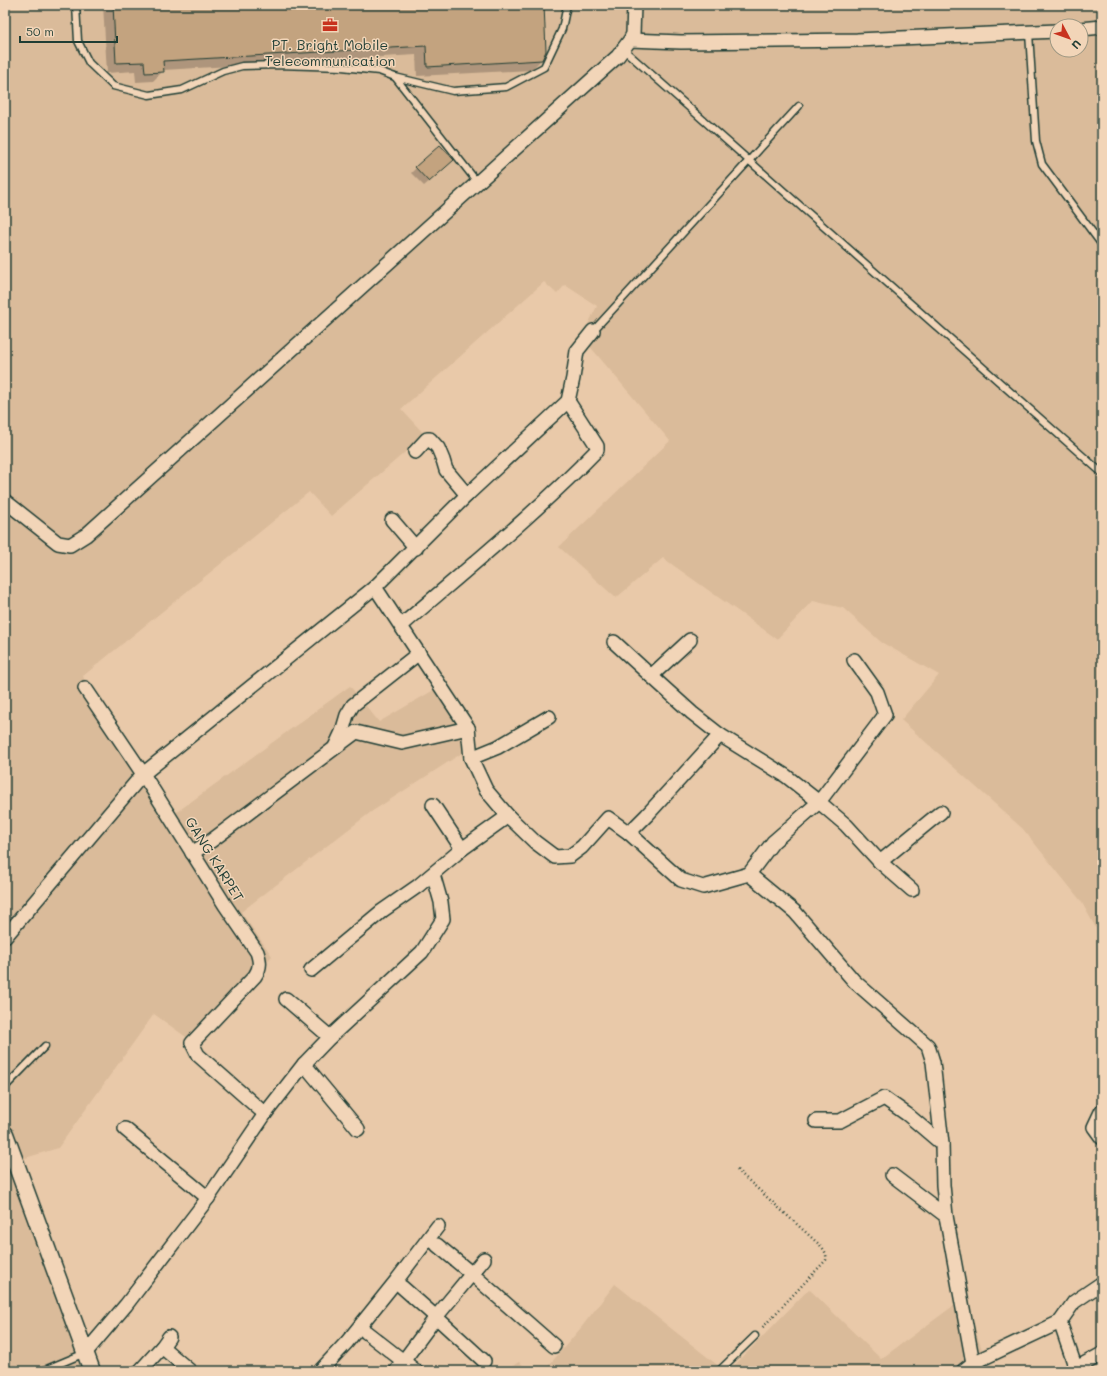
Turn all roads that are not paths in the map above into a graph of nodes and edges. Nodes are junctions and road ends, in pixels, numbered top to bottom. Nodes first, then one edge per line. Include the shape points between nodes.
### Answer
1 (76, 5) edge
2 (567, 5) edge
3 (634, 5) edge
4 (1102, 27) edge
5 (1089, 28) edge
6 (1049, 32) edge
7 (1029, 33) junction
8 (627, 44) junction
9 (395, 77) junction
10 (799, 106) dead end
11 (749, 161) junction
12 (478, 182) junction
13 (1102, 245) edge
14 (593, 331) joint
15 (568, 401) junction
16 (415, 452) dead end
17 (1102, 473) edge
18 (468, 495) junction
19 (5, 501) edge
20 (392, 520) dead end
21 (416, 548) junction
22 (375, 587) junction
23 (401, 626) junction
24 (690, 640) dead end
25 (614, 642) dead end
26 (420, 653) junction
27 (854, 660) dead end
28 (651, 676) junction
29 (85, 688) dead end
30 (549, 717) dead end
31 (468, 728) junction
32 (720, 735) junction
33 (335, 748) junction
34 (471, 758) junction
35 (143, 774) junction
36 (819, 802) junction
37 (433, 805) dead end
38 (941, 812) dead end
39 (508, 816) junction
40 (620, 827) junction
41 (462, 849) junction
42 (192, 853) junction
43 (880, 862) junction
44 (432, 874) junction
45 (749, 874) junction
46 (912, 890) dead end
47 (5, 936) edge
48 (311, 970) dead end
49 (286, 999) dead end
50 (330, 1037) junction
51 (45, 1046) dead end
52 (304, 1064) junction
53 (5, 1087) edge
54 (1102, 1110) edge
55 (265, 1114) junction
56 (816, 1121) dead end
57 (124, 1129) dead end
58 (358, 1129) dead end
59 (5, 1135) edge
60 (1102, 1138) edge
61 (942, 1144) junction
62 (892, 1175) dead end
63 (208, 1198) junction
64 (946, 1216) junction
65 (438, 1226) dead end
66 (437, 1245) dead end
67 (484, 1259) dead end
68 (472, 1274) junction
69 (1102, 1283) edge
70 (402, 1287) dead end
71 (436, 1317) junction
72 (1060, 1322) junction
73 (366, 1332) dead end
74 (755, 1336) road end
75 (554, 1346) dead end
76 (86, 1352) junction
77 (1102, 1354) edge
78 (484, 1361) dead end
79 (400, 1366) edge
80 (968, 1367) edge
81 (42, 1371) edge
82 (92, 1371) edge
83 (140, 1371) edge
84 (190, 1371) edge
85 (320, 1371) edge
86 (416, 1371) edge
87 (719, 1371) edge

1 - 9 lane via 78,40 90,63 113,86 149,95 182,90 223,71 242,66 342,67 379,71
2 - 9 lane via 562,29 544,67 506,87 453,91
3 - 8 street via 633,34
4 - 5 street
6 - 7 street
7 - 8 street via 857,40
7 - 13 lane via 1036,140 1042,164
8 - 11 lane
8 - 12 street via 618,56
9 - 12 lane
10 - 11 lane
11 - 14 lane
11 - 17 lane
12 - 19 street via 86,535 70,545 58,544
14 - 15 street via 577,351
15 - 18 street
15 - 23 street via 597,446 597,450 514,529
16 - 18 street via 430,439 438,448 446,470
18 - 21 street
20 - 21 street
21 - 22 street
22 - 23 street
22 - 35 street
23 - 26 street
24 - 28 street
25 - 28 street
26 - 31 street
26 - 33 street via 353,705
27 - 36 street via 877,692 885,715
28 - 32 street
29 - 35 street, GANG KARPET
30 - 34 street via 498,747
31 - 33 street via 402,743 356,732
31 - 34 street
32 - 36 street via 786,776
32 - 40 street via 647,815
33 - 42 street
34 - 39 street via 486,790
35 - 42 street, GANG KARPET
35 - 47 street
36 - 43 street
36 - 45 street via 773,842
37 - 41 street
38 - 43 street
39 - 40 street via 535,842 556,857 570,856 582,847 608,818
39 - 41 street
40 - 45 street via 681,880 703,888
41 - 44 street
42 - 55 street, GANG KARPET via 260,960 260,969 255,976 192,1043 198,1055
43 - 46 street
44 - 48 street via 382,911
44 - 50 street via 441,902 443,919 422,952
45 - 61 street via 794,912 854,981 928,1046 933,1062
49 - 50 street
50 - 52 street
51 - 53 lane
52 - 55 street
52 - 58 street
54 - 60 street via 1094,1127
55 - 63 street
56 - 61 street via 840,1121 884,1098 908,1114
57 - 63 street
59 - 76 street
61 - 64 street
62 - 64 street
63 - 76 street via 126,1305
64 - 80 street
65 - 85 street via 347,1342
66 - 68 street
67 - 68 street
68 - 71 street
68 - 75 street
69 - 72 street via 1074,1302
70 - 71 street
71 - 78 street
71 - 79 street
72 - 77 street via 1075,1365 1080,1366
72 - 80 street
73 - 79 street
74 - 87 lane
76 - 81 lane
76 - 82 street
79 - 86 street
83 - 84 street via 165,1342

